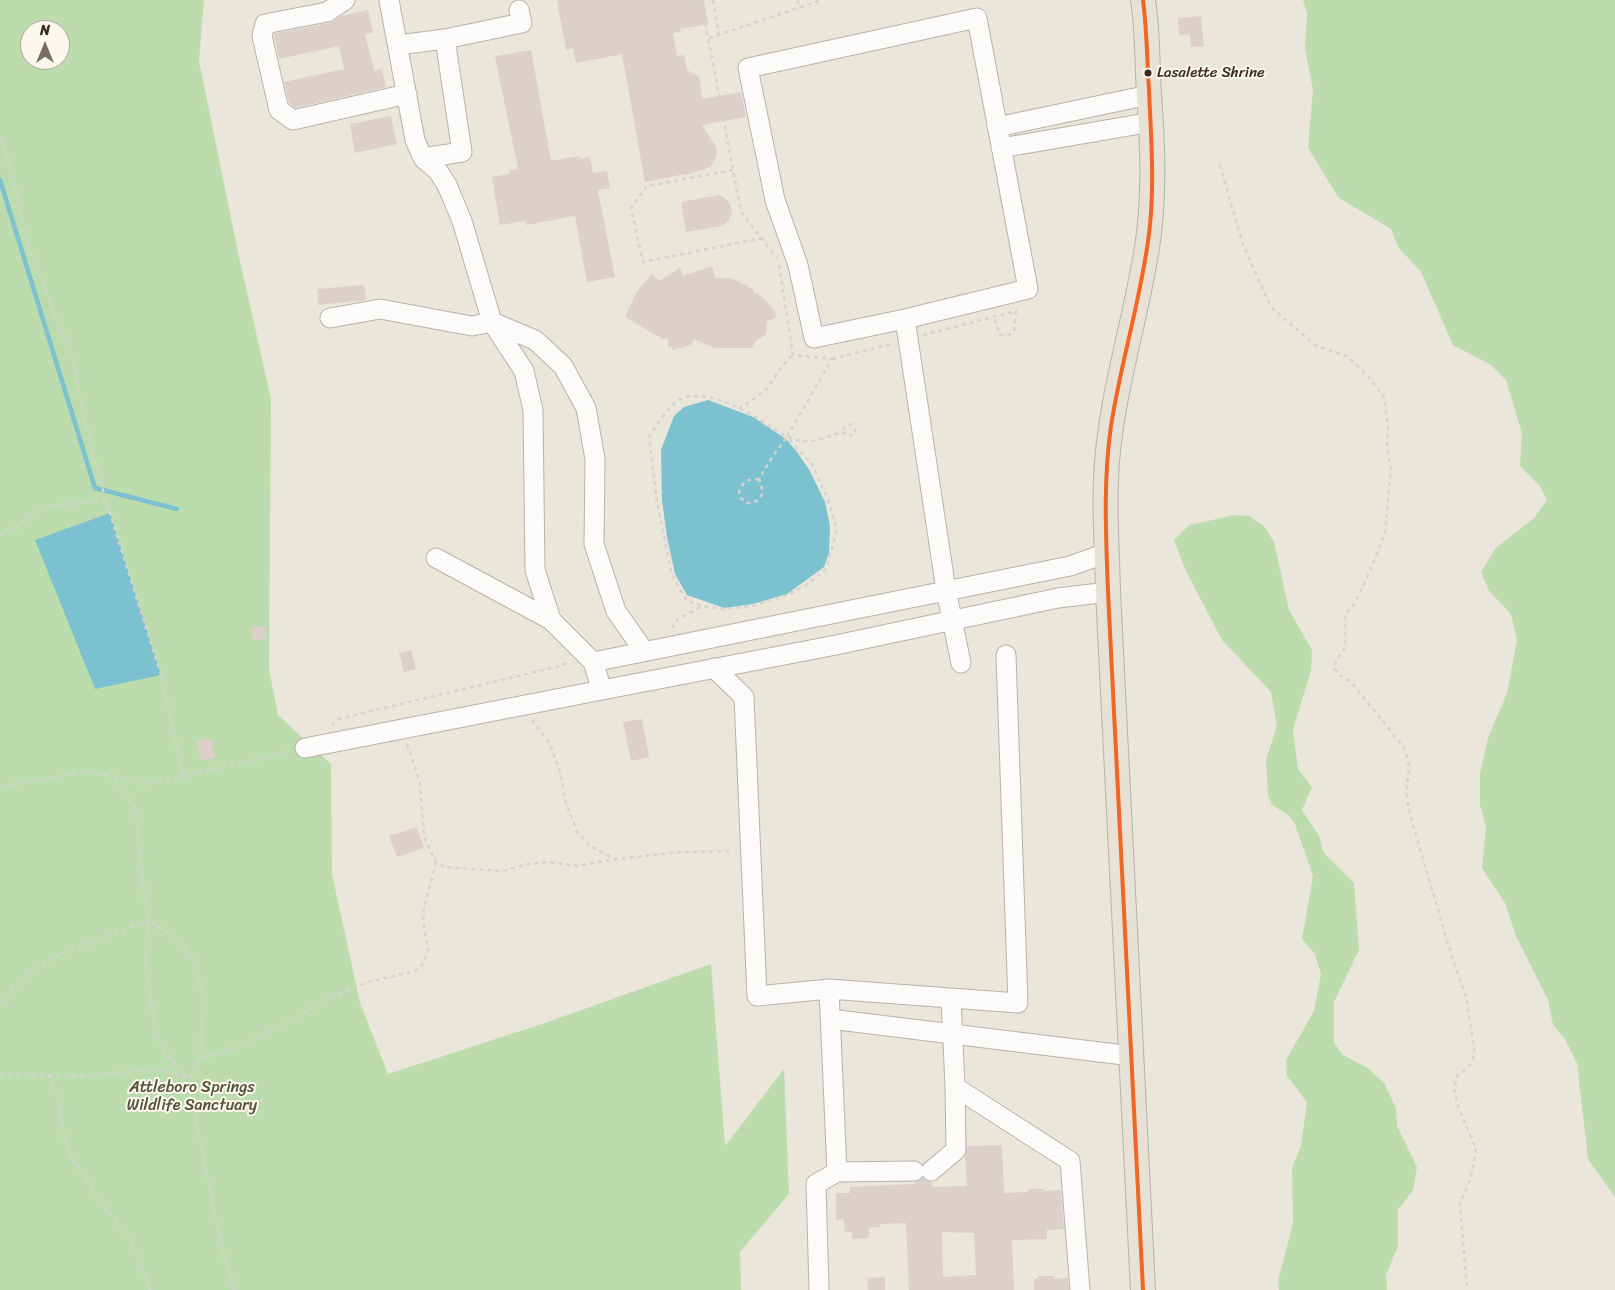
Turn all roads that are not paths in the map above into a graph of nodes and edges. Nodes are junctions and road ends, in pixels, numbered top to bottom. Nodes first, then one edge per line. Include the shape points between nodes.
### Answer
1 (345, 0) edge
2 (389, 0) edge
3 (1143, 0) edge
4 (519, 10) dead end
5 (445, 39) junction
6 (398, 45) junction
7 (407, 94) junction
8 (1149, 94) junction
9 (1152, 122) junction
10 (997, 127) junction
11 (1001, 148) junction
12 (423, 158) junction
13 (330, 318) dead end
14 (906, 319) junction
15 (492, 322) junction
16 (1107, 553) junction
17 (436, 558) dead end
18 (946, 590) junction
19 (1108, 592) junction
20 (953, 619) junction
21 (551, 620) junction
22 (638, 652) junction
23 (1006, 655) dead end
24 (593, 662) junction
25 (960, 662) dead end
26 (714, 668) junction
27 (638, 683) junction
28 (602, 690) junction
29 (305, 748) road end
30 (829, 989) junction
31 (951, 998) junction
32 (830, 1019) junction
33 (953, 1034) junction
34 (1132, 1056) junction
35 (955, 1087) junction
36 (837, 1172) junction
37 (819, 1290) edge
38 (1080, 1290) edge
39 (1143, 1290) edge

1 - 7 lane via 327,12 265,24 262,36 279,110 293,120
2 - 6 lane
3 - 8 main road
4 - 5 lane via 522,23
5 - 6 lane
5 - 12 lane via 462,152
6 - 7 lane
7 - 12 lane via 415,140
8 - 9 main road
8 - 10 lane
9 - 11 lane
9 - 16 main road via 1152,201 1146,253 1115,396 1108,453
10 - 11 lane
10 - 14 lane via 977,18 748,68 776,200 798,265 814,338
11 - 14 lane via 1028,289
12 - 15 lane via 438,171 447,185 462,222
13 - 15 lane via 380,309 472,326
14 - 18 lane
15 - 21 lane via 524,371 533,410 535,570
15 - 22 lane via 535,340 563,366 586,408 595,459 594,544 616,611
16 - 18 lane via 1070,566
16 - 19 main road
17 - 21 lane
18 - 20 lane
18 - 22 lane
19 - 20 lane via 1058,598
19 - 34 main road
20 - 25 lane
20 - 26 lane
21 - 24 lane
22 - 24 lane
22 - 27 lane
23 - 31 lane via 1018,1003
24 - 28 lane
26 - 27 lane
26 - 30 lane via 744,697 757,996
27 - 28 lane
28 - 29 lane
30 - 31 lane
30 - 32 lane
31 - 33 lane
32 - 33 lane
32 - 36 lane
33 - 34 lane
33 - 35 lane
34 - 39 main road
35 - 36 lane via 956,1150 923,1171
35 - 38 lane via 1070,1161
36 - 37 lane via 816,1184

